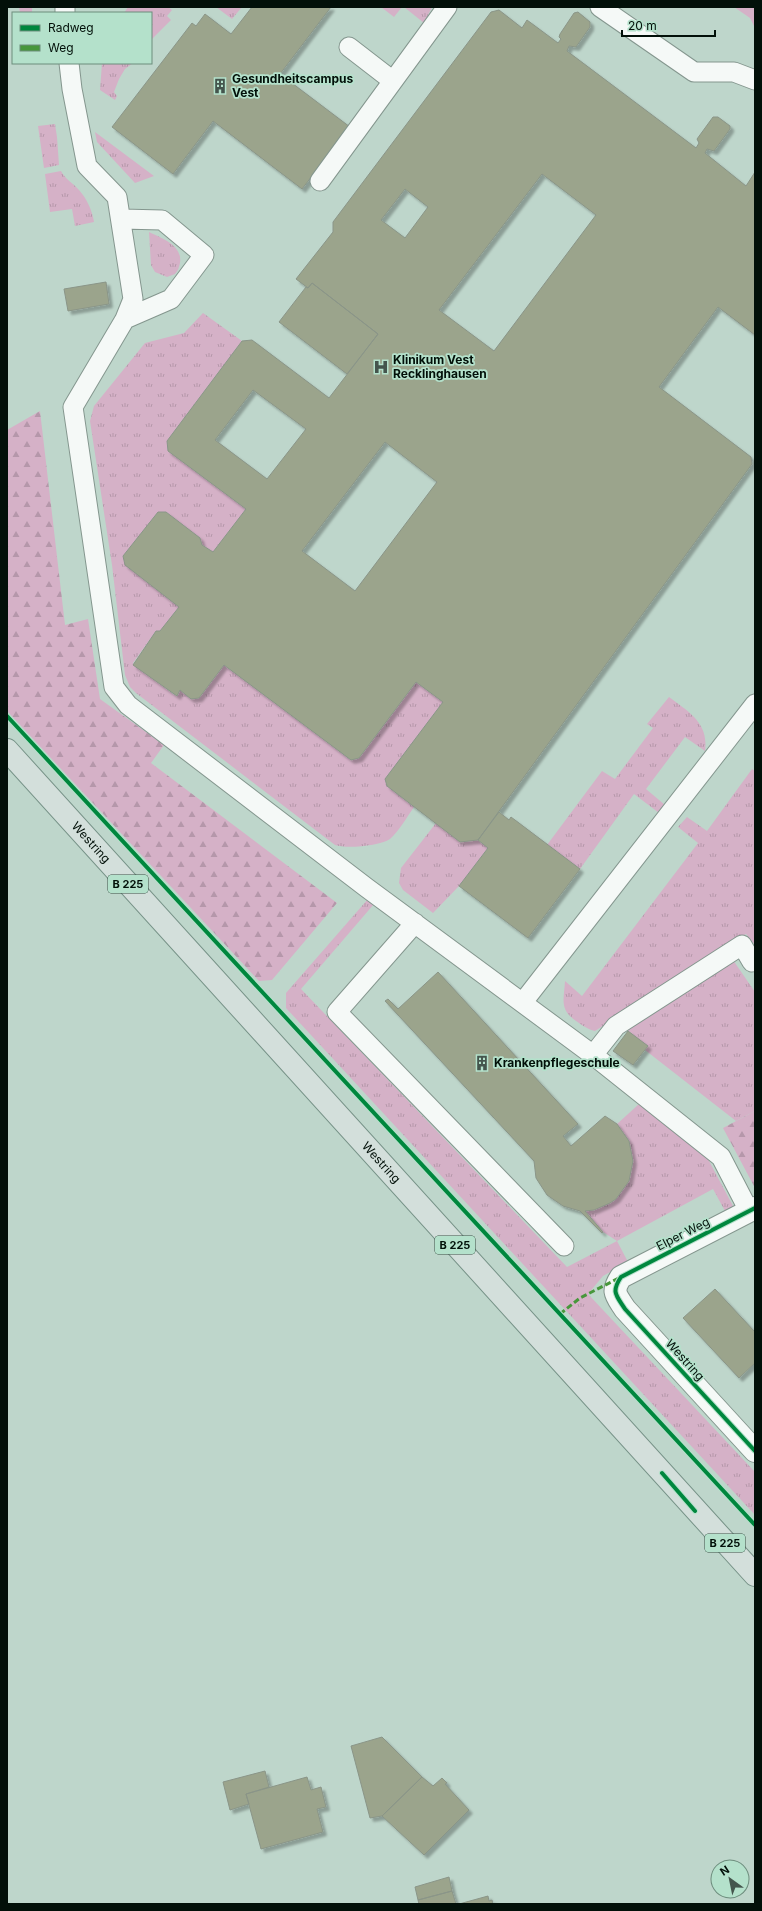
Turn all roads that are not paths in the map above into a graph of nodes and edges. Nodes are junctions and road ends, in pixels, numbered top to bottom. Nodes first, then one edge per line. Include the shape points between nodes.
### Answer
1 (447, 7) edge
2 (600, 7) edge
3 (349, 47) dead end
4 (69, 64) edge
5 (755, 80) edge
6 (393, 81) junction
7 (320, 181) dead end
8 (122, 219) junction
9 (125, 319) junction
10 (755, 704) edge
11 (7, 750) edge
12 (415, 923) junction
13 (752, 962) dead end
14 (522, 1002) junction
15 (593, 1055) junction
16 (752, 1209) edge
17 (564, 1246) dead end
18 (621, 1277) joint
19 (755, 1451) edge
20 (755, 1575) edge

1 - 6 lane
2 - 5 lane via 694,72 734,72
3 - 6 lane
4 - 8 lane via 87,166 117,197
6 - 7 lane
8 - 9 lane via 133,299
8 - 9 lane via 162,220 204,255 171,299
9 - 12 lane via 73,407 114,687 128,705
10 - 14 lane
11 - 20 main road, Westring / B 225
12 - 14 lane
12 - 17 lane via 337,1012
13 - 15 lane via 742,945 616,1026
14 - 15 lane
15 - 16 lane via 720,1157
16 - 18 street, Elper Weg
18 - 19 street, Westring via 615,1286 615,1294 624,1309

